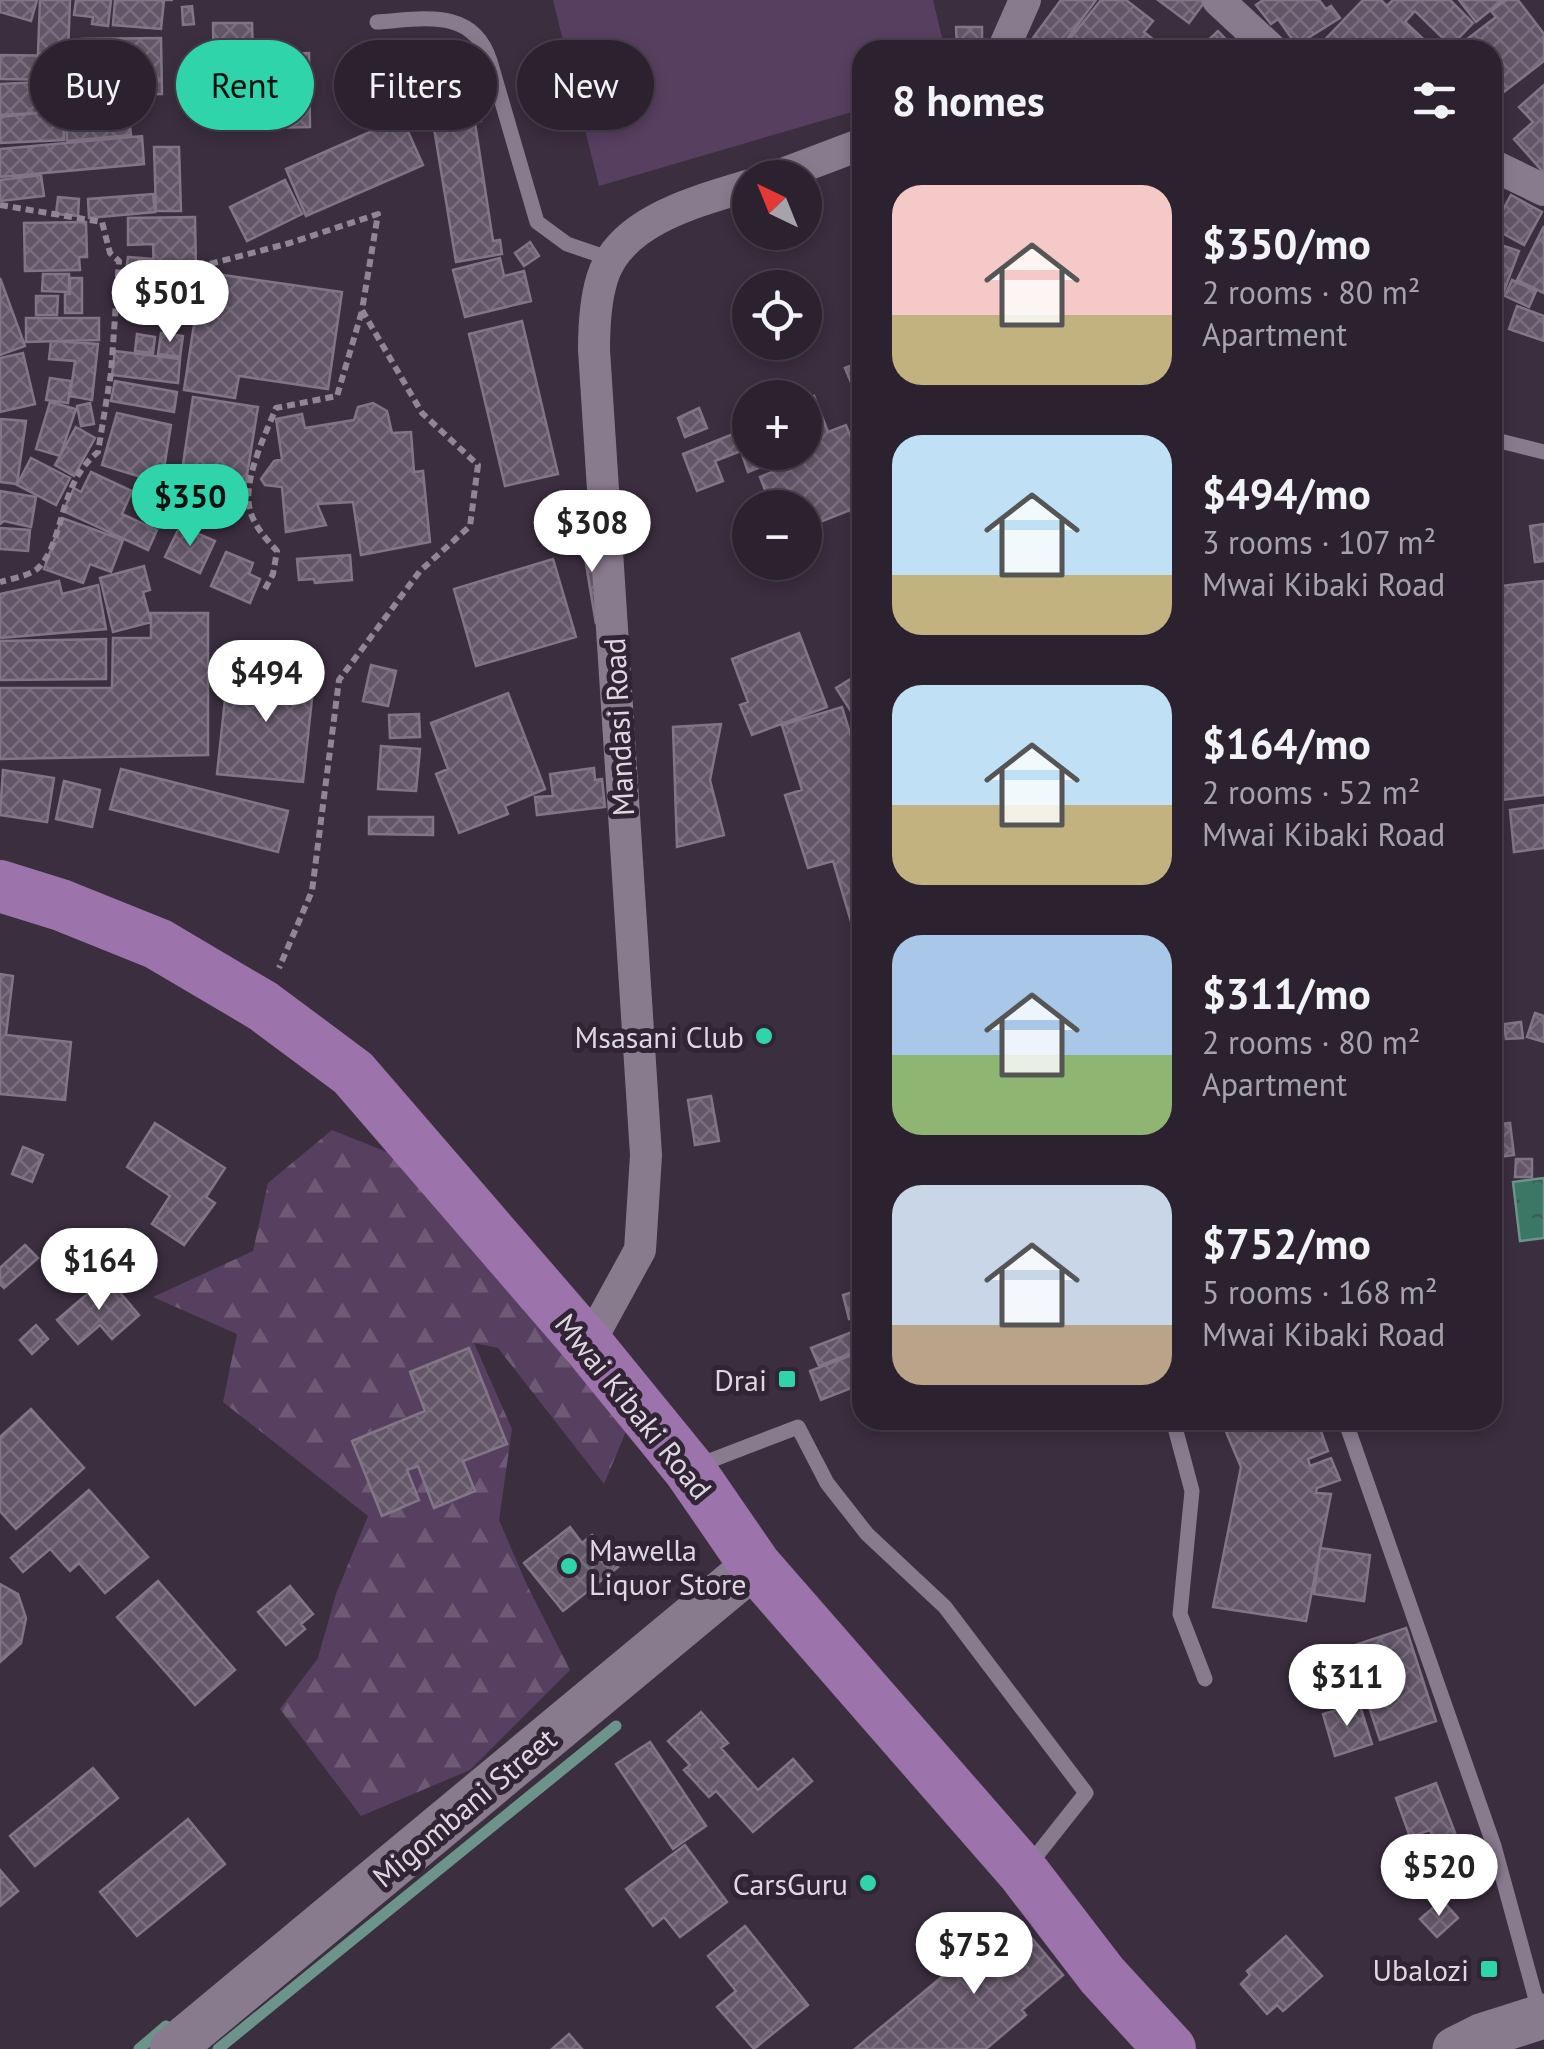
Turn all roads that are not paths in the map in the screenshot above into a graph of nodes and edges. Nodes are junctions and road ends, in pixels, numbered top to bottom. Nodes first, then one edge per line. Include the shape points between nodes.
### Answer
1 (1025, 0) edge
2 (1218, 0) edge
3 (377, 22) dead end
4 (1007, 40) edge
5 (1261, 40) edge
6 (852, 148) edge
7 (820, 160) edge
8 (1502, 170) edge
9 (732, 190) edge
10 (1544, 190) edge
11 (611, 259) junction
12 (1502, 442) edge
13 (1544, 452) edge
14 (0, 886) edge
15 (588, 1345) junction
16 (1176, 1430) edge
17 (1348, 1430) edge
18 (689, 1469) junction
19 (756, 1564) junction
20 (1205, 1678) dead end
21 (1023, 1872) junction
22 (1539, 2030) edge
23 (172, 2049) edge
24 (1170, 2049) edge
25 (1455, 2049) edge

1 - 4 street
2 - 5 street
3 - 11 lane via 430,18 479,36 536,222 567,244
6 - 7 street
8 - 10 street
9 - 11 street via 661,218
11 - 15 street, Mandasi Road via 602,276 594,350 645,1210 640,1250
12 - 13 lane
14 - 15 main road, Mwai Kibaki Road via 158,944 263,1006 354,1073
15 - 18 main road, Mwai Kibaki Road
16 - 20 lane via 1192,1491 1180,1614
17 - 22 lane via 1494,1846
18 - 19 main road, Mwai Kibaki Road
18 - 21 lane via 798,1427 826,1483 867,1534 945,1607 1086,1794
19 - 21 main road, Mwai Kibaki Road
19 - 23 main road, Migombani Street
21 - 24 main road, Mwai Kibaki Road via 1102,1975
22 - 25 main road via 1481,2036

